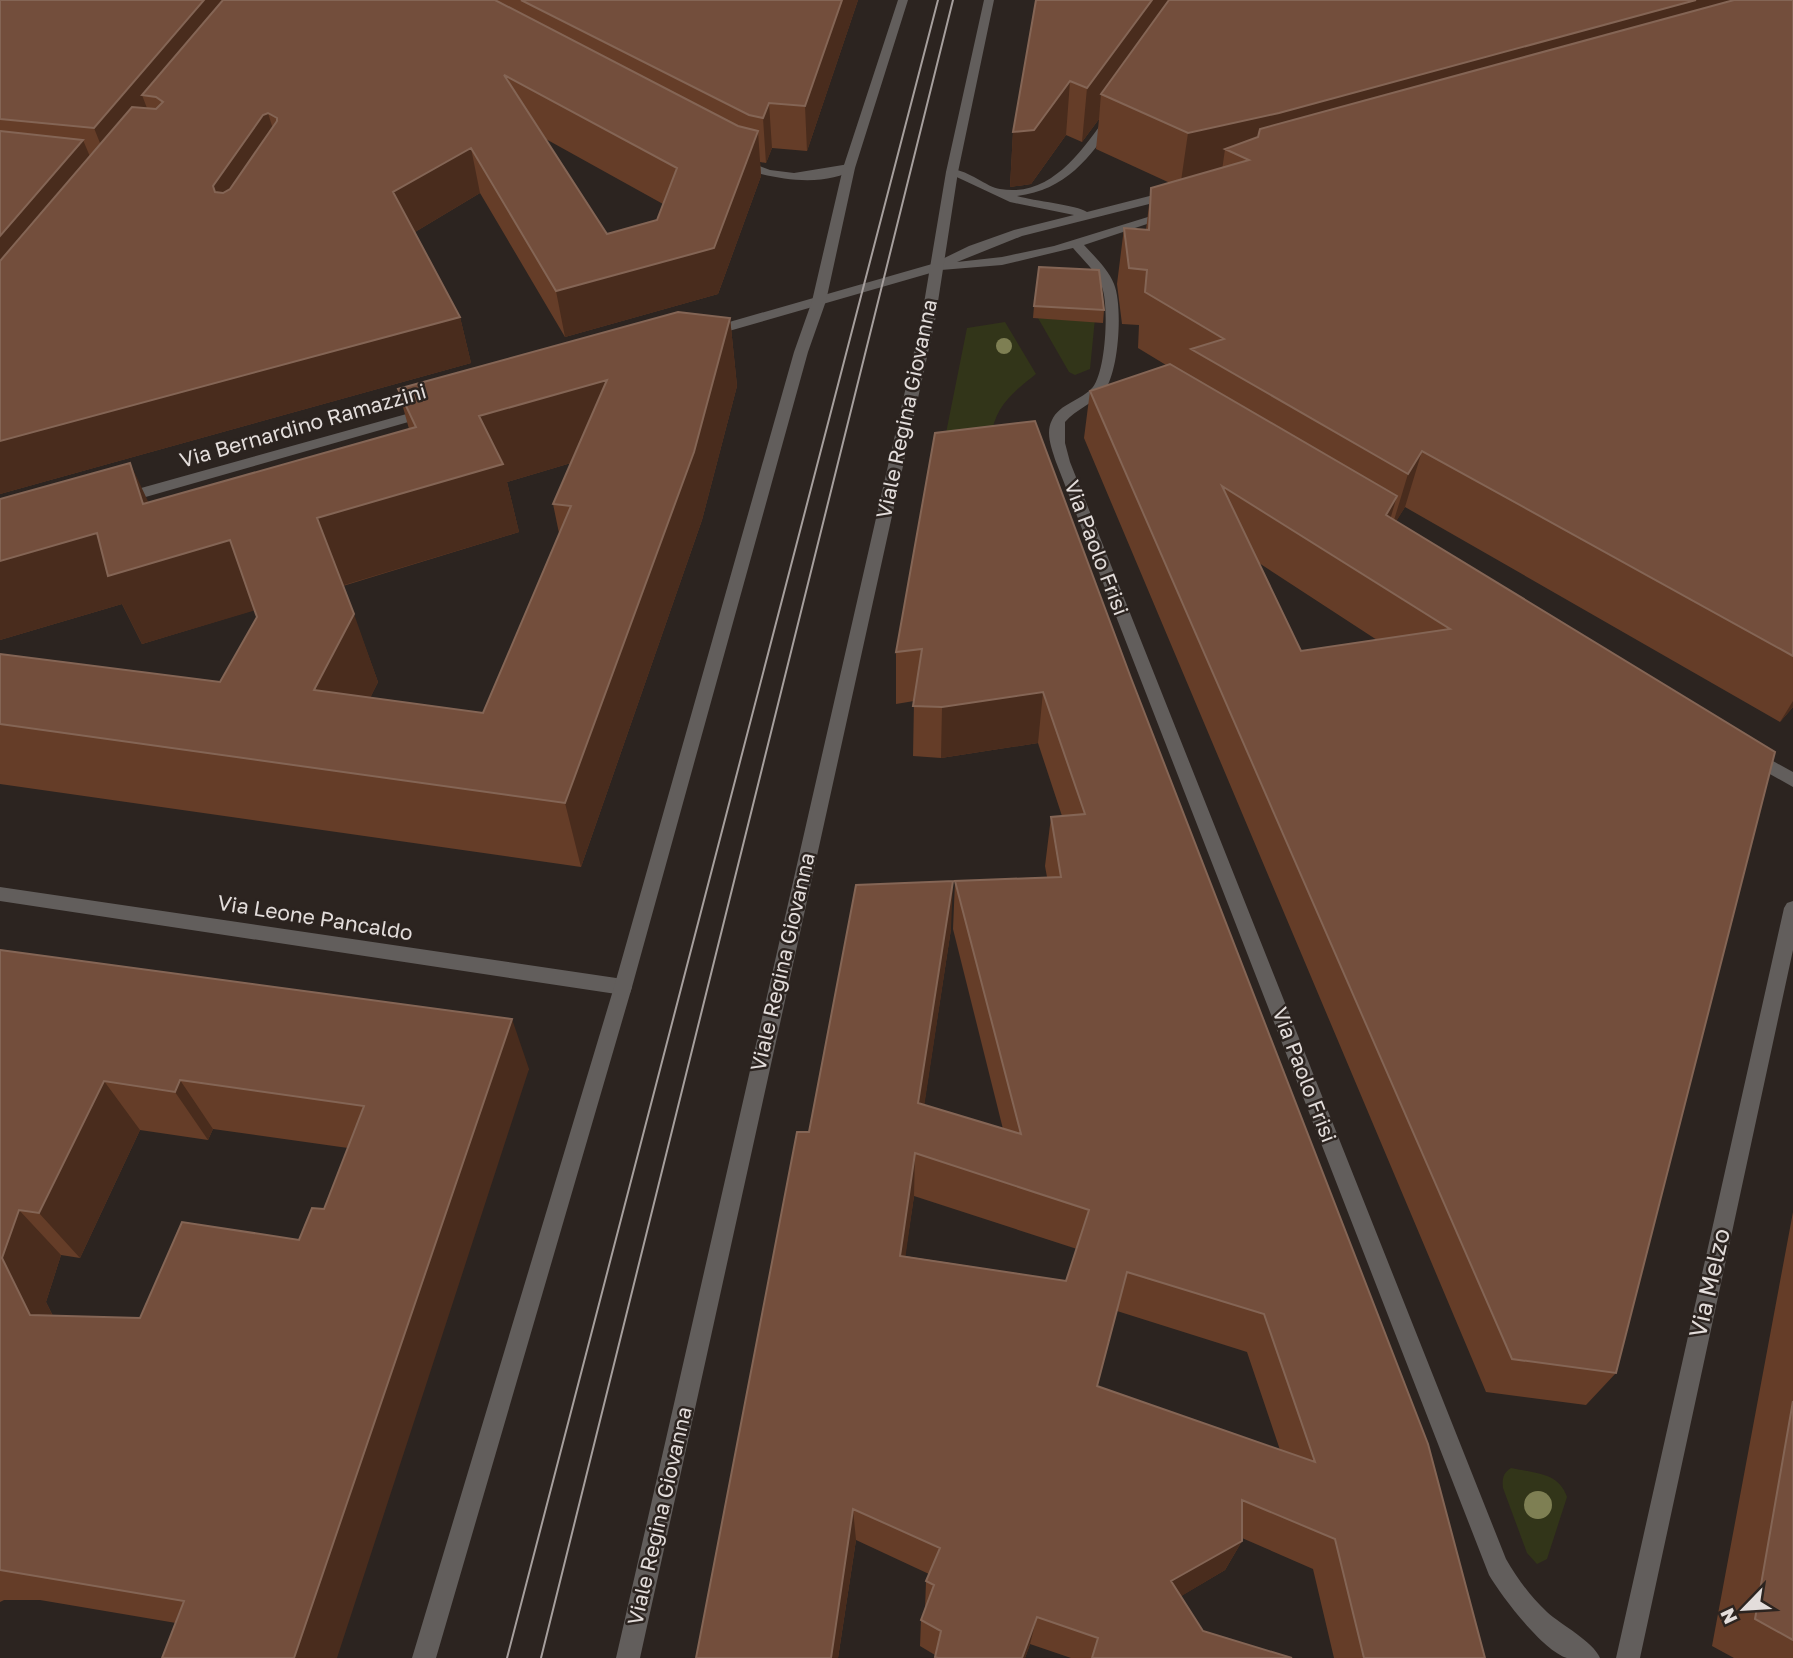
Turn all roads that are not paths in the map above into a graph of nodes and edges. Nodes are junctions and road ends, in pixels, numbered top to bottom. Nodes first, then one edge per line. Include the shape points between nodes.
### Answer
1 (903, 0) edge
2 (989, 0) edge
3 (1121, 103) edge
4 (735, 160) edge
5 (849, 168) junction
6 (952, 172) junction
7 (1192, 190) edge
8 (999, 193) junction
9 (1183, 210) edge
10 (1099, 212) junction
11 (1077, 245) junction
12 (937, 267) junction
13 (819, 301) junction
14 (699, 335) edge
15 (1113, 396) edge
16 (1075, 405) junction
17 (436, 410) edge
18 (106, 504) edge
19 (1732, 743) edge
20 (1793, 780) edge
21 (0, 894) edge
22 (1793, 908) edge
23 (623, 987) junction
24 (424, 1658) edge
25 (628, 1658) edge
26 (1588, 1658) edge
27 (1628, 1658) edge

1 - 5 street
2 - 6 street
3 - 8 street via 1064,177 1035,190
4 - 5 street via 787,177 807,178
5 - 13 street
6 - 8 street
6 - 12 street, Viale Regina Giovanna
7 - 10 street
8 - 10 street via 1039,208
9 - 11 street
10 - 12 street via 994,241
11 - 12 street via 999,263
11 - 16 street via 1100,271 1111,295 1105,381
12 - 13 street
12 - 25 street, Viale Regina Giovanna
13 - 14 street
13 - 23 street
15 - 16 street
16 - 26 street, Via Paolo Frisi via 1062,415 1056,429 1063,462 1497,1567 1547,1631
17 - 18 street, Via Bernardino Ramazzini
19 - 20 street
21 - 23 street, Via Leone Pancaldo
22 - 27 street, Via Melzo
23 - 24 street

